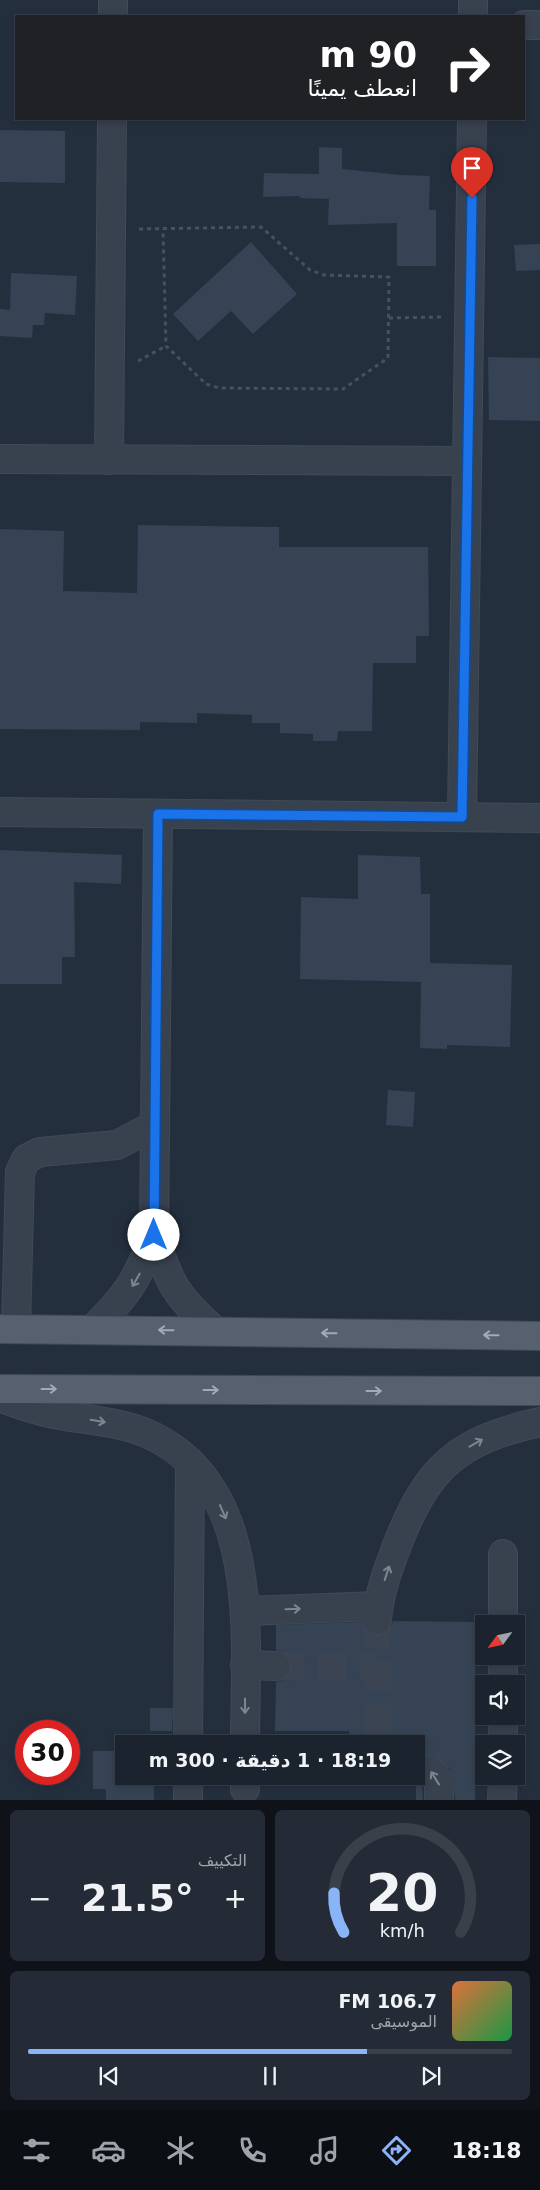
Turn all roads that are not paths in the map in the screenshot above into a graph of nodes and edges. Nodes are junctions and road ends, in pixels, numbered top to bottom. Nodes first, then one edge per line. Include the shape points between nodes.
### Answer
1 (113, 0) edge
2 (473, 0) edge
3 (113, 15) edge
4 (473, 15) edge
5 (525, 25) edge
6 (540, 25) edge
7 (112, 120) edge
8 (472, 120) edge
9 (0, 459) edge
10 (109, 460) junction
11 (466, 461) junction
12 (0, 812) edge
13 (158, 814) junction
14 (462, 817) junction
15 (540, 818) edge
16 (155, 1125) junction
17 (154, 1235) junction
18 (8, 1329) edge
19 (93, 1329) junction
20 (215, 1331) junction
21 (540, 1336) edge
22 (0, 1389) edge
23 (540, 1391) edge
24 (0, 1397) edge
25 (540, 1422) edge
26 (190, 1462) junction
27 (503, 1554) dead end
28 (245, 1611) junction
29 (503, 1615) edge
30 (245, 1665) junction
31 (276, 1666) tunnel mouth
32 (188, 1735) edge
33 (245, 1735) edge
34 (425, 1768) edge
35 (188, 1785) edge
36 (502, 1785) edge
37 (188, 1800) edge
38 (439, 1800) edge
39 (502, 1800) edge

1 - 3 street
2 - 4 street
5 - 6 street
7 - 10 street
8 - 11 street
9 - 10 street
10 - 11 street
11 - 14 street
12 - 13 street
13 - 14 street
13 - 16 street
14 - 15 street
16 - 17 street
16 - 18 street via 117,1145 40,1152 26,1159 20,1172
17 -> 19 street via 131,1287
17 - 20 street via 173,1286 188,1307
18 - 19 main road
20 -> 19 main road
21 -> 20 main road
22 -> 23 main road
24 -> 26 street via 52,1414 119,1424 146,1433
28 -> 25 street via 378,1613 389,1565 428,1483 445,1464 487,1436
26 -> 28 street via 205,1479 227,1520 240,1565
26 - 32 street
27 - 29 street
28 - 30 street
30 - 31 street
30 -> 33 street
38 -> 34 street via 435,1776
35 - 37 street
36 - 39 street

